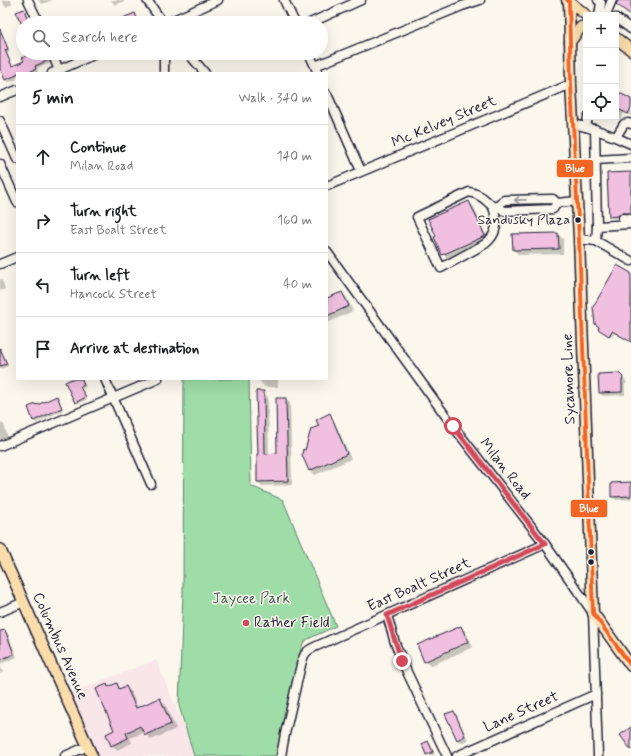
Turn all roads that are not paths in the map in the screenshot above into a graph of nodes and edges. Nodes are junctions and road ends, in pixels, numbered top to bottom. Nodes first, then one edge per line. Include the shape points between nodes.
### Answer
1 (28, 0) edge
2 (146, 0) edge
3 (218, 0) edge
4 (284, 0) edge
5 (361, 0) edge
6 (480, 0) edge
7 (568, 0) edge
8 (612, 0) edge
9 (601, 1) edge
10 (461, 3) edge
11 (583, 12) edge
12 (604, 12) edge
13 (605, 12) edge
14 (36, 16) edge
15 (158, 16) edge
16 (183, 16) edge
17 (292, 16) edge
18 (326, 16) edge
19 (619, 20) edge
20 (583, 27) edge
21 (631, 29) edge
22 (619, 40) edge
23 (570, 42) junction
24 (631, 50) edge
25 (54, 60) edge
26 (83, 60) edge
27 (164, 60) edge
28 (194, 60) edge
29 (316, 69) edge
30 (57, 72) edge
31 (164, 72) edge
32 (204, 72) edge
33 (571, 84) junction
34 (16, 90) edge
35 (328, 96) edge
36 (0, 97) edge
37 (587, 120) edge
38 (0, 121) edge
39 (573, 124) junction
40 (631, 124) edge
41 (586, 127) junction
42 (595, 129) junction
43 (616, 137) junction
44 (631, 144) edge
45 (16, 157) edge
46 (631, 158) edge
47 (595, 160) junction
48 (0, 164) edge
49 (361, 171) junction
50 (328, 186) edge
51 (16, 200) edge
52 (577, 201) junction
53 (496, 207) junction
54 (624, 219) edge
55 (631, 224) edge
56 (600, 225) junction
57 (579, 239) junction
58 (596, 241) junction
59 (328, 253) edge
60 (16, 257) edge
61 (631, 261) edge
62 (0, 264) edge
63 (105, 380) edge
64 (156, 380) edge
65 (113, 398) junction
66 (0, 446) edge
67 (151, 484) dead end
68 (545, 544) junction
69 (0, 549) edge
70 (24, 602) junction
71 (0, 612) edge
72 (593, 613) junction
73 (387, 615) junction
74 (631, 666) edge
75 (596, 694) junction
76 (88, 746) junction
77 (65, 756) edge
78 (92, 756) edge
79 (281, 756) edge
80 (447, 756) edge
81 (456, 756) edge
82 (598, 756) edge

1 - 14 street
2 - 15 street
3 - 16 street
4 - 17 street
5 - 18 street
6 - 10 street
7 - 11 main road
7 - 23 main road, Sycamore Line
8 - 13 street
9 - 12 street
10 - 29 street
19 - 21 street
20 - 23 main road
22 - 24 main road
23 - 33 main road, Sycamore Line
25 - 30 street
26 - 30 street
27 - 31 street
28 - 32 street
33 - 39 main road, Sycamore Line
33 - 49 street, Mc Kelvey Street
34 - 36 street
35 - 49 street
37 - 41 street
38 - 45 street
39 - 41 street
39 - 52 main road, Sycamore Line
40 - 43 street via 624,124
41 - 42 street
42 - 43 street
42 - 47 street
43 - 44 street
46 - 47 street
47 - 56 street
48 - 51 street
49 - 50 street, Mc Kelvey Street
52 - 53 street via 557,203 553,199 504,200
52 - 57 main road, Sycamore Line
53 - 53 street via 475,193 469,192 417,217 441,268 490,240 495,230
54 - 56 street
55 - 56 street
56 - 58 street
57 - 58 street
57 - 72 main road, Sycamore Line
58 - 61 street
59 - 68 street, Milan Road via 453,426
60 - 62 street
63 - 65 street
64 - 65 street
65 - 66 street
65 - 67 street
68 - 72 street, Milan Road
68 - 73 street, East Boalt Street
69 - 70 main road, Columbus Avenue
70 - 71 street
70 - 76 main road, Columbus Avenue
72 - 74 main road, Milan Road
72 - 75 street, Sycamore Line
73 - 79 street, East Boalt Street via 315,646 305,653 284,734
73 - 80 street via 409,677
75 - 81 street, Lane Street
75 - 82 street, Sycamore Line
76 - 77 street
76 - 78 main road, Columbus Avenue

